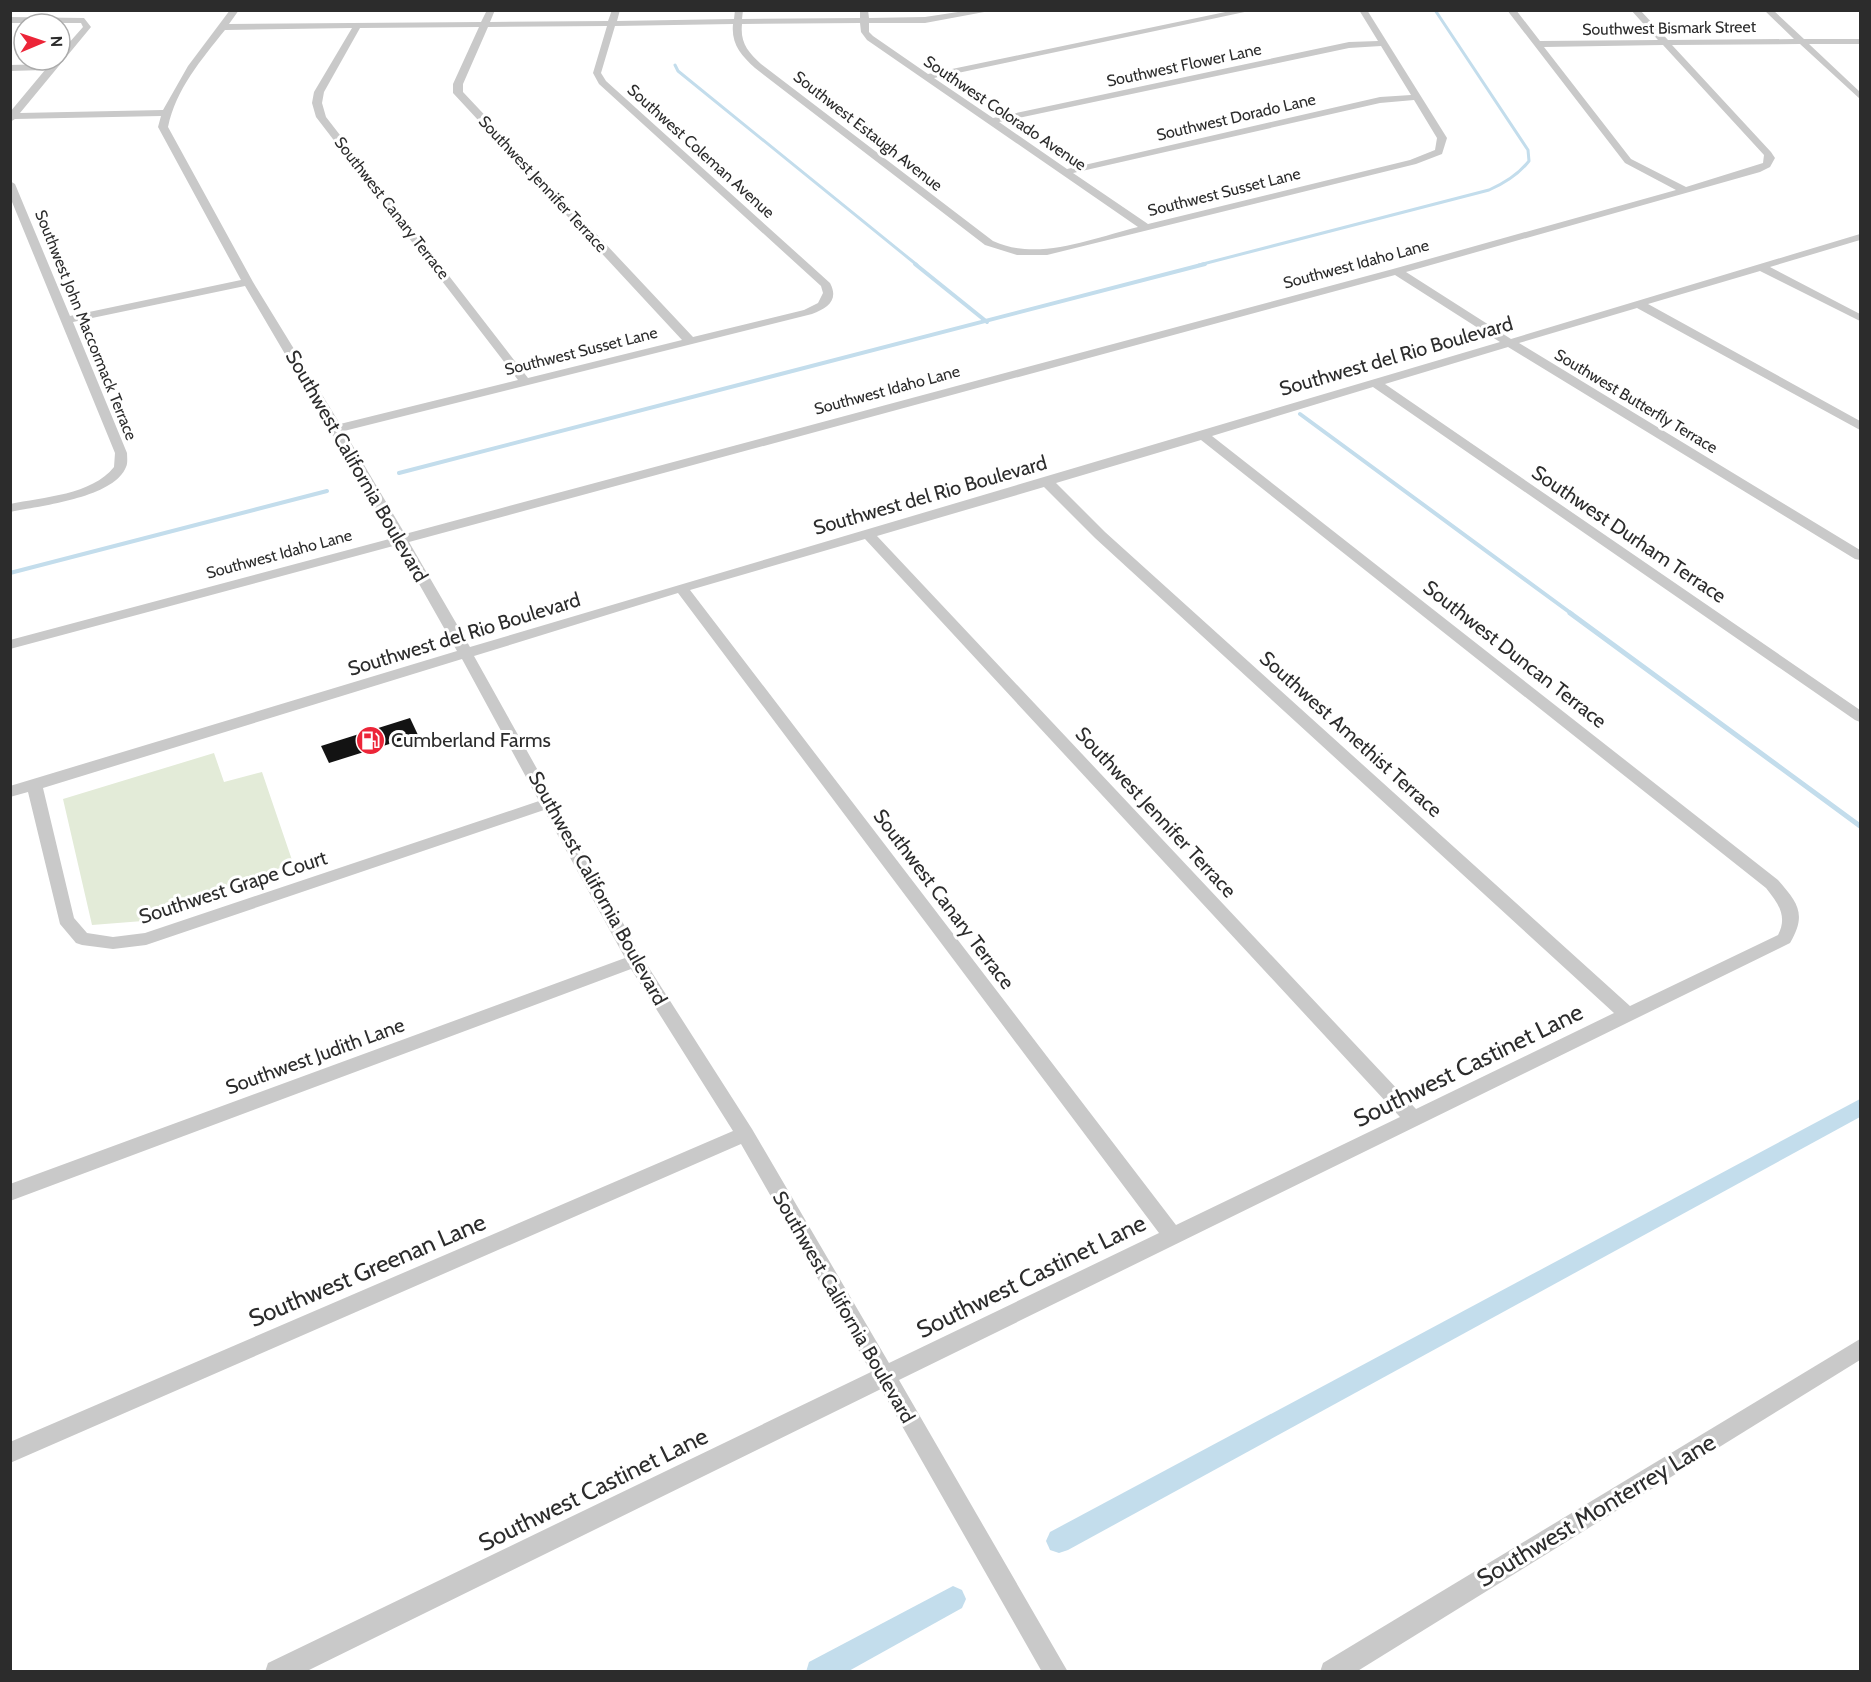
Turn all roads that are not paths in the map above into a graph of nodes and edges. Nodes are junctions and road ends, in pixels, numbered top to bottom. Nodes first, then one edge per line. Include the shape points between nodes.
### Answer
1 (236, 10) edge
2 (491, 10) edge
3 (616, 10) edge
4 (739, 10) edge
5 (991, 10) edge
6 (1251, 10) edge
7 (1363, 10) edge
8 (1511, 10) edge
9 (1635, 10) edge
10 (1768, 10) edge
11 (864, 16) edge
12 (72, 21) edge
13 (737, 22) junction
14 (612, 23) junction
15 (485, 24) junction
16 (358, 26) junction
17 (224, 27) junction
18 (1860, 41) edge
19 (1802, 42) junction
20 (1383, 43) junction
21 (1665, 43) junction
22 (1537, 44) junction
23 (72, 45) edge
24 (48, 72) edge
25 (925, 77) junction
26 (1858, 92) edge
27 (1415, 98) junction
28 (165, 113) junction
29 (11, 117) edge
30 (991, 121) junction
31 (1065, 172) junction
32 (10, 184) edge
33 (1684, 190) junction
34 (1147, 228) junction
35 (1860, 237) edge
36 (1014, 253) joint
37 (1761, 267) junction
38 (1397, 271) junction
39 (248, 282) junction
40 (828, 297) joint
41 (1639, 304) junction
42 (1860, 318) edge
43 (67, 321) junction
44 (690, 340) junction
45 (1510, 343) junction
46 (525, 382) junction
47 (1375, 384) junction
48 (1860, 426) edge
49 (336, 429) junction
50 (1202, 434) junction
51 (1047, 482) junction
52 (10, 508) edge
53 (867, 533) junction
54 (399, 538) junction
55 (1860, 556) edge
56 (681, 588) junction
57 (10, 645) edge
58 (466, 654) junction
59 (1860, 717) edge
60 (34, 785) junction
61 (10, 792) edge
62 (549, 803) junction
63 (1792, 916) joint
64 (635, 961) junction
65 (1629, 1016) junction
66 (1414, 1120) junction
67 (744, 1134) junction
68 (10, 1193) edge
69 (1173, 1236) junction
70 (1860, 1349) edge
71 (883, 1376) junction
72 (10, 1453) edge
73 (277, 1671) edge
74 (1056, 1671) edge
75 (1332, 1671) edge

1 - 17 street
2 - 15 street, Southwest Jennifer Terrace
3 - 14 street, Southwest Coleman Avenue
4 - 13 street, Southwest Estaugh Avenue
5 - 11 street via 925,20
6 - 25 street
7 - 20 street
8 - 22 street
9 - 21 street
10 - 19 street
11 - 13 street
11 - 25 street, Southwest Colorado Avenue via 867,35
12 - 23 street via 84,21 87,27
13 - 14 street
13 - 36 street, Southwest Estaugh Avenue via 738,47 758,66 989,243
14 - 15 street
14 - 40 street, Southwest Coleman Avenue via 597,73 602,82 826,285
15 - 16 street
15 - 44 street, Southwest Jennifer Terrace via 458,84 458,93
16 - 17 street
16 - 46 street, Southwest Canary Terrace via 319,92 321,117
17 - 28 street via 172,95
18 - 19 street, Southwest Bismark Street
19 - 21 street, Southwest Bismark Street
19 - 26 street
20 - 27 street
20 - 30 street, Southwest Flower Lane via 1349,45
21 - 22 street, Southwest Bismark Street
21 - 33 street, Southwest Idaho Lane via 1768,154 1769,162 1757,170
22 - 33 street via 1628,161
24 - 29 street
25 - 30 street, Southwest Colorado Avenue
27 - 31 street, Southwest Dorado Lane via 1380,100
27 - 34 street, Southwest Susset Lane via 1442,138 1439,152 1413,162
28 - 29 street
28 - 39 street, Southwest California Boulevard via 163,127
30 - 31 street, Southwest Colorado Avenue
31 - 34 street, Southwest Colorado Avenue
32 - 43 street, Southwest John Maccormack Terrace
33 - 38 street, Southwest Idaho Lane
34 - 36 street, Southwest Susset Lane via 1047,252
35 - 37 street, Southwest del Rio Boulevard
37 - 41 street, Southwest del Rio Boulevard
37 - 42 street
38 - 45 street, Southwest Butterfly Terrace
38 - 54 street, Southwest Idaho Lane
39 - 43 street
39 - 49 street, Southwest California Boulevard
40 - 44 street, Southwest Susset Lane via 823,305 808,312
41 - 45 street, Southwest del Rio Boulevard
41 - 48 street
43 - 52 street, Southwest John Maccormack Terrace via 121,453 120,466 112,477 92,488
44 - 46 street, Southwest Susset Lane
45 - 47 street, Southwest del Rio Boulevard
45 - 55 street, Southwest Butterfly Terrace
46 - 49 street, Southwest Susset Lane
47 - 50 street, Southwest del Rio Boulevard
47 - 59 street, Southwest Durham Terrace
49 - 54 street, Southwest California Boulevard
50 - 51 street, Southwest del Rio Boulevard
50 - 63 street, Southwest Duncan Terrace via 1772,884 1786,900
51 - 53 street, Southwest del Rio Boulevard
51 - 65 street, Southwest Amethist Terrace via 1100,535
53 - 56 street, Southwest del Rio Boulevard
53 - 66 street, Southwest Jennifer Terrace
54 - 57 street, Southwest Idaho Lane
54 - 58 street, Southwest California Boulevard
56 - 58 street, Southwest del Rio Boulevard
56 - 69 street, Southwest Canary Terrace
58 - 60 street, Southwest del Rio Boulevard
58 - 62 street, Southwest California Boulevard
60 - 61 street, Southwest del Rio Boulevard
60 - 62 street, Southwest Grape Court via 66,920 82,939 112,944 146,939
62 - 64 street, Southwest California Boulevard
63 - 65 street, Southwest Castinet Lane via 1784,939
64 - 67 street, Southwest California Boulevard
64 - 68 street, Southwest Judith Lane
65 - 66 street, Southwest Castinet Lane
66 - 69 street, Southwest Castinet Lane
67 - 71 street, Southwest California Boulevard
67 - 72 street, Southwest Greenan Lane
69 - 71 street, Southwest Castinet Lane
70 - 75 street, Southwest Monterrey Lane
71 - 73 street, Southwest Castinet Lane
71 - 74 street, Southwest California Boulevard

